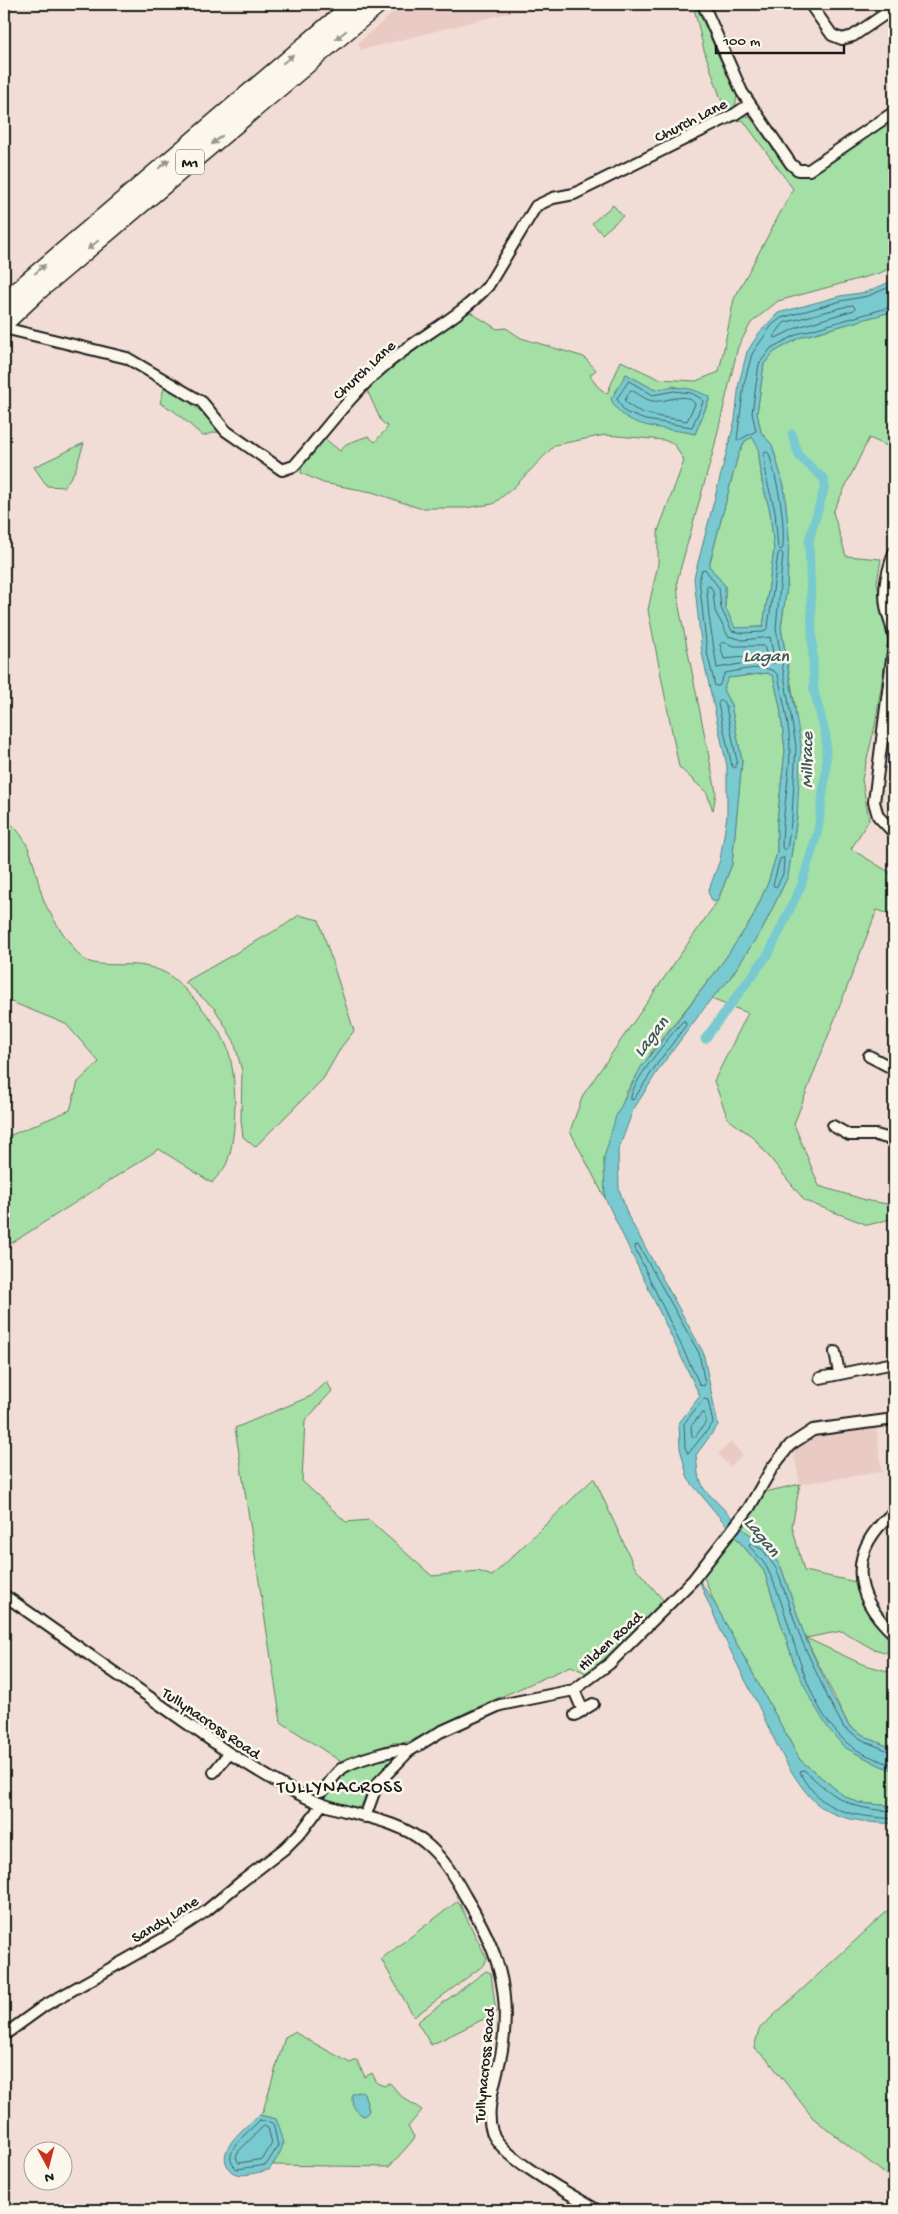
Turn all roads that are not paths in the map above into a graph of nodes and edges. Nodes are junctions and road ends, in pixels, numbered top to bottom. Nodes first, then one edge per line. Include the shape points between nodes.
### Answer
1 (354, 4) edge
2 (378, 4) edge
3 (703, 4) edge
4 (810, 4) edge
5 (894, 8) edge
6 (750, 104) junction
7 (894, 112) edge
8 (4, 302) edge
9 (4, 323) edge
10 (4, 328) edge
11 (894, 553) edge
12 (894, 638) edge
13 (894, 644) edge
14 (883, 730) junction
15 (894, 736) edge
16 (894, 833) edge
17 (869, 1056) dead end
18 (894, 1068) edge
19 (833, 1126) dead end
20 (894, 1140) edge
21 (835, 1352) dead end
22 (894, 1363) edge
23 (840, 1373) junction
24 (820, 1378) dead end
25 (894, 1419) edge
26 (894, 1512) edge
27 (4, 1595) edge
28 (894, 1634) edge
29 (574, 1690) junction
30 (593, 1704) dead end
31 (409, 1751) junction
32 (229, 1753) junction
33 (214, 1772) dead end
34 (323, 1791) dead end
35 (322, 1804) junction
36 (364, 1817) junction
37 (4, 2035) edge
38 (597, 2210) edge

8 -> 1 highway, M1
2 -> 9 highway, M1
3 - 6 street
4 - 5 street via 832,35 842,39 853,36
6 - 7 street via 791,164 802,171 809,170
6 - 10 street, Church Lane via 574,194 553,198 536,206 480,295 383,366 288,470 282,470 233,437 202,402 127,358
11 - 12 street via 885,579
13 - 14 street
14 - 15 street
14 - 16 street via 874,802 878,816
17 - 18 street
19 - 20 street via 849,1135 876,1135
21 - 23 street
22 - 23 street
23 - 24 street
25 - 29 street, Hilden Road via 813,1430 790,1445 772,1468 749,1508 693,1580 609,1664
26 - 28 street via 877,1528 863,1550 860,1568 871,1609
27 - 32 street, Tullynacross Road
29 - 30 street via 579,1713
29 - 31 street, Hilden Road via 500,1705 440,1732
31 - 34 street, Hilden Road via 405,1748 394,1750 343,1767
31 - 36 street, Hilden Road via 377,1784
32 - 33 street
32 - 35 street, Tullynacross Road via 293,1791
35 - 36 street, Tullynacross Road
35 - 37 street, Sandy Lane via 284,1849 206,1912 44,2006
36 - 38 street, Tullynacross Road via 394,1826 424,1841 444,1863 485,1928 498,1960 504,1993 502,2048 490,2119 492,2132 507,2153

